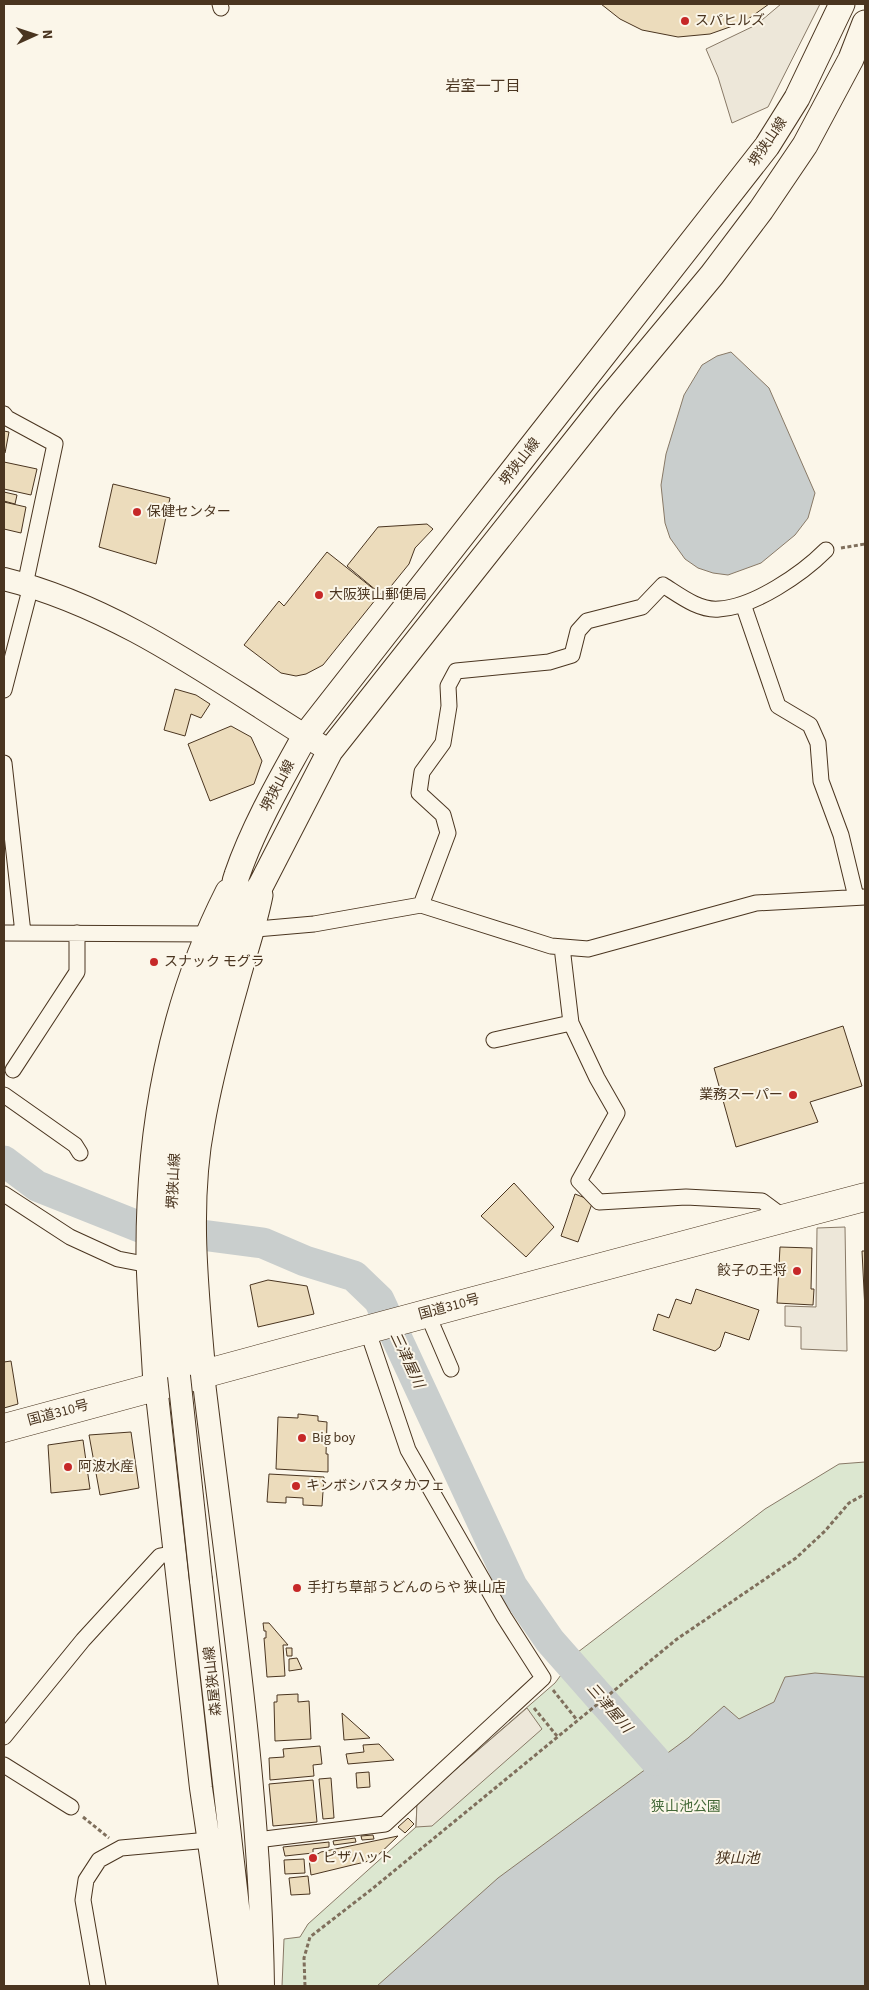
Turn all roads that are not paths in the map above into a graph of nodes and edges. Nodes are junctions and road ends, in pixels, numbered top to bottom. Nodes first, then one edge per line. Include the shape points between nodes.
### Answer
1 (842, 4) edge
2 (865, 23) edge
3 (4, 414) edge
4 (826, 550) road end
5 (4, 579) edge
6 (28, 586) junction
7 (743, 604) junction
8 (4, 690) edge
9 (305, 736) junction
10 (330, 751) junction
11 (4, 763) edge
12 (861, 897) edge
13 (421, 905) junction
14 (4, 932) edge
15 (230, 932) junction
16 (23, 933) junction
17 (77, 934) junction
18 (562, 947) junction
19 (571, 1023) junction
20 (494, 1040) dead end
21 (13, 1070) dead end
22 (4, 1095) edge
23 (80, 1153) dead end
24 (4, 1194) edge
25 (865, 1197) edge
26 (786, 1218) junction
27 (149, 1260) junction
28 (427, 1313) junction
29 (370, 1328) junction
30 (451, 1369) dead end
31 (179, 1379) junction
32 (4, 1428) edge
33 (176, 1553) junction
34 (4, 1737) edge
35 (4, 1765) edge
36 (71, 1807) road end
37 (209, 1840) junction
38 (257, 1840) junction
39 (98, 1986) edge
40 (230, 1986) edge
41 (247, 1986) edge
42 (263, 1986) edge

1 - 9 main road, 堺狭山線 via 797,98 767,146
2 - 10 main road, 堺狭山線 via 851,59 804,145 760,210 712,275 608,400
3 - 6 street via 55,444
4 - 7 street via 809,568
5 - 6 main road
6 - 8 street
6 - 9 main road via 82,605 139,632
7 - 12 street via 778,706 810,725 818,743 821,781
7 - 13 street via 718,610 692,602 664,585 642,607 587,620 578,631 572,655 549,662 456,671 448,686 450,706 443,743 422,772 419,793 442,815 448,833
9 - 10 main road
9 - 15 main road, 堺狭山線 via 264,811 236,877
10 - 15 main road, 堺狭山線 via 262,885
11 - 16 street
12 - 18 street via 756,903 588,950
13 - 15 street via 314,924
13 - 18 street
14 - 16 street
15 - 17 street
15 - 27 main road via 179,1014 160,1104 151,1196
15 - 31 main road via 219,1042 201,1125 194,1203 195,1262
15 - 31 main road, 堺狭山線 via 182,1102 173,1183 172,1244
16 - 17 street
17 - 21 street via 77,972
18 - 19 street
19 - 20 street
19 - 26 street via 596,1078 617,1113 579,1181 599,1202 686,1197 762,1201
22 - 23 street via 75,1145
24 - 27 street via 70,1237 118,1259
25 - 26 highway, 国道310号
26 - 28 highway, 国道310号
27 - 31 main road
28 - 29 highway, 国道310号
28 - 30 street
29 - 31 highway, 国道310号
29 - 38 street via 408,1450 543,1678 385,1824
31 - 32 highway, 国道310号
31 - 33 main road
31 - 38 main road
31 - 41 main road, 森屋狭山線, bridge
33 - 34 street via 160,1556 83,1640
33 - 37 main road
35 - 36 street
37 - 39 street via 121,1848 98,1860 86,1880 82,1900
37 - 40 main road
38 - 42 main road via 262,1898

